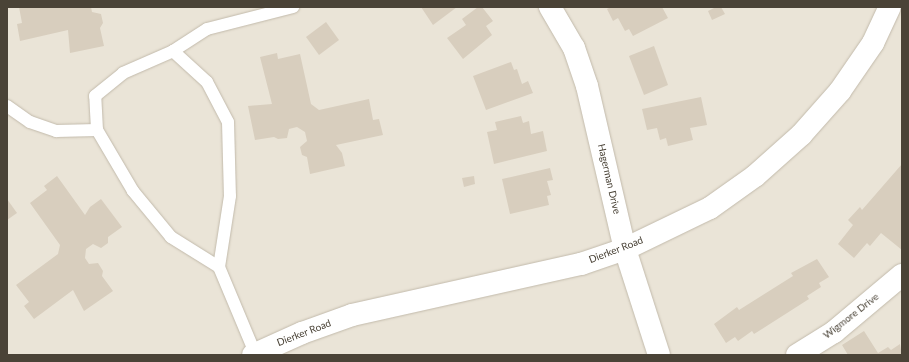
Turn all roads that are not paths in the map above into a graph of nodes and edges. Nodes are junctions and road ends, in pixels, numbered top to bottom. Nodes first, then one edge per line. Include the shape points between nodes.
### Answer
1 (293, 7) edge
2 (550, 7) edge
3 (890, 7) edge
4 (173, 51) junction
5 (7, 106) edge
6 (96, 130) junction
7 (625, 249) junction
8 (219, 267) junction
9 (902, 275) edge
10 (254, 354) edge
11 (659, 355) edge
12 (797, 355) edge

1 - 4 lane via 207,29
2 - 7 street, Hagerman Drive via 574,48 587,86
3 - 7 street, Dierker Road via 873,43 840,91 801,135 755,176 710,208
4 - 6 lane via 123,73 95,96
4 - 8 lane via 207,82 228,122 230,196
5 - 6 lane via 30,122 56,131
6 - 8 lane via 133,192 171,237
7 - 10 street, Dierker Road via 581,264 352,315 302,332
7 - 11 street, Hagerman Drive
8 - 10 lane, Dierker Road
9 - 12 street, Wigmore Drive via 834,332

